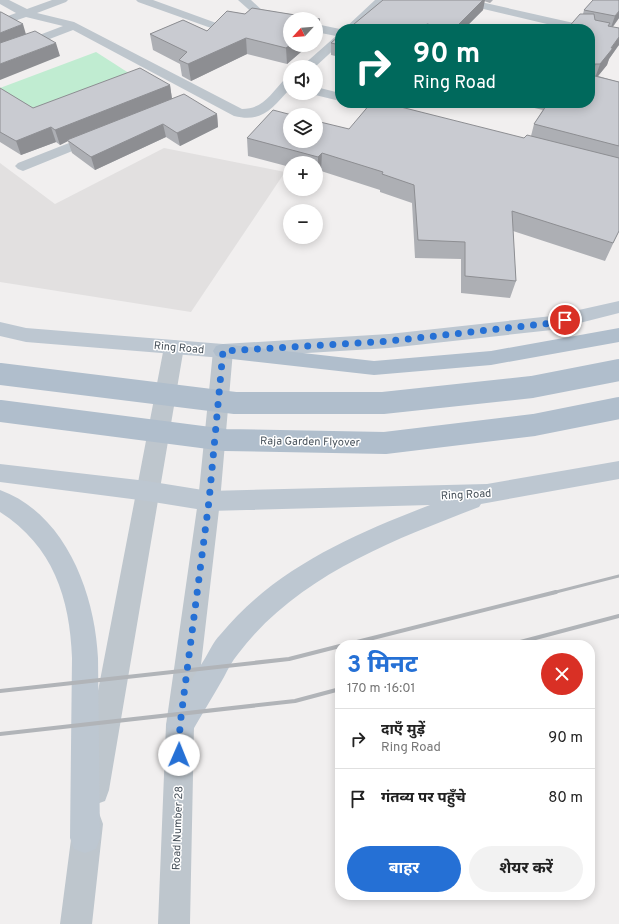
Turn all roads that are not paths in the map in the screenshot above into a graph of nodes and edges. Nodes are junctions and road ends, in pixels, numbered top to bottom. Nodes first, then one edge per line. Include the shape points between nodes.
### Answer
1 (0, 0) edge
2 (62, 0) edge
3 (142, 0) edge
4 (244, 0) edge
5 (382, 0) edge
6 (458, 0) edge
7 (27, 14) junction
8 (283, 20) edge
9 (0, 23) edge
10 (355, 24) edge
11 (561, 24) edge
12 (73, 26) junction
13 (216, 26) edge
14 (323, 29) edge
15 (335, 32) edge
16 (335, 42) edge
17 (0, 54) edge
18 (315, 60) edge
19 (283, 90) edge
20 (323, 93) edge
21 (202, 94) junction
22 (335, 96) edge
23 (188, 100) edge
24 (381, 108) edge
25 (415, 117) edge
26 (109, 132) edge
27 (23, 166) dead end
28 (619, 307) edge
29 (0, 329) edge
30 (614, 336) edge
31 (174, 346) junction
32 (223, 351) junction
33 (619, 370) edge
34 (0, 374) edge
35 (619, 408) edge
36 (0, 411) edge
37 (619, 470) edge
38 (0, 473) edge
39 (147, 491) junction
40 (487, 494) junction
41 (0, 500) edge
42 (209, 501) junction
43 (180, 725) junction
44 (86, 838) junction
45 (76, 924) edge
46 (174, 924) edge

1 - 7 street
2 - 7 street
3 - 13 street
4 - 8 street via 261,15
5 - 10 street
6 - 11 street
7 - 9 street
7 - 12 street via 58,20
12 - 17 street
12 - 21 street
14 - 15 street
16 - 18 street
19 - 21 street via 268,108 248,114 235,111
20 - 22 street
21 - 23 street
24 - 25 street
26 - 27 street
28 - 32 main road, Ring Road via 552,323 390,341
29 - 31 main road, Ring Road via 26,335
30 - 32 main road via 490,358 374,368
31 - 32 main road, Ring Road
31 - 39 street
32 - 42 street, Road Number 28
33 - 34 main road, bridge via 532,387 383,403 235,404
35 - 36 main road, Raja Garden Flyover, bridge via 534,425 385,443 225,440
37 - 40 main road, Ring Road
38 - 39 main road, Ring Road
39 - 42 main road, Ring Road
39 - 44 street
40 - 42 main road, Ring Road
40 - 43 main road via 354,546 276,596 228,645
41 - 44 main road via 16,508 40,530 59,555 73,586 82,621 85,662
42 - 43 street, Road Number 28
43 - 46 street, Road Number 28
44 - 45 street

